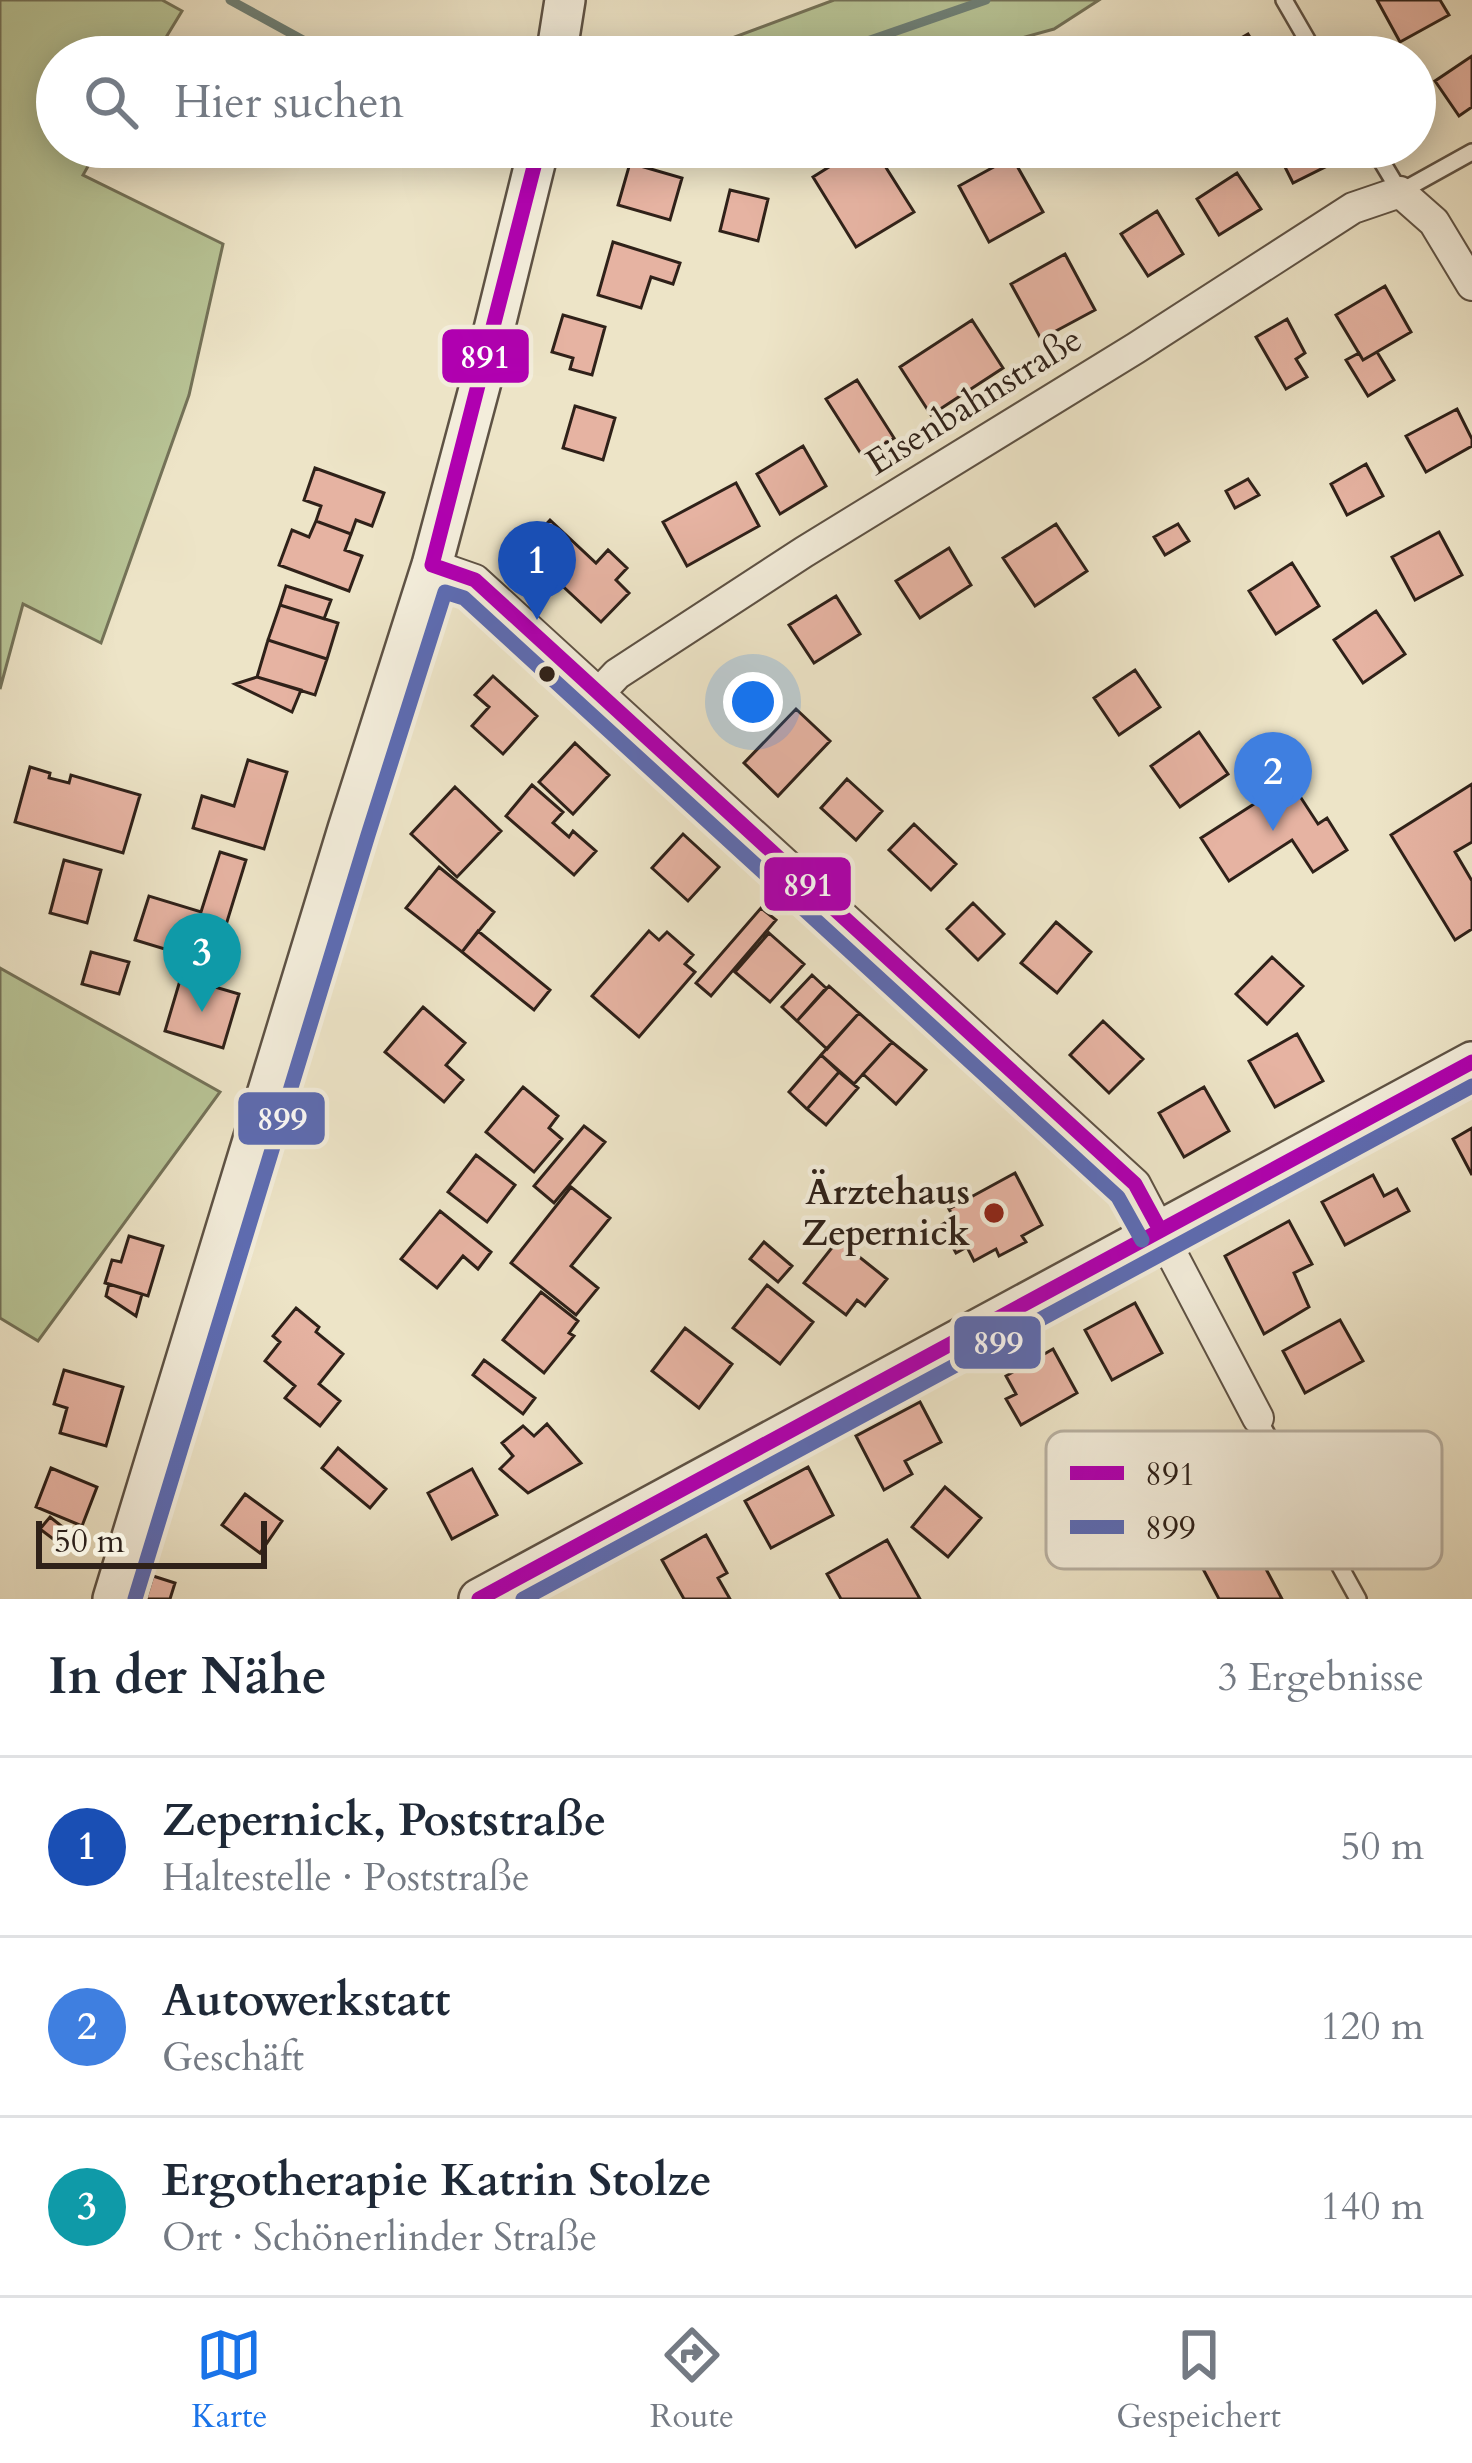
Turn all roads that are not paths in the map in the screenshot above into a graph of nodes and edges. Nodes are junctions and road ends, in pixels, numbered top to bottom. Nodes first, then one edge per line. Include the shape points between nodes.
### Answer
1 (565, 0) edge
2 (1284, 0) edge
3 (559, 36) edge
4 (1305, 36) edge
5 (1472, 152) edge
6 (534, 168) edge
7 (1386, 168) edge
8 (1400, 192) junction
9 (1472, 286) edge
10 (432, 565) junction
11 (598, 693) junction
12 (1472, 1062) edge
13 (1160, 1230) junction
14 (1258, 1418) joint
15 (1265, 1431) edge
16 (1341, 1569) edge
17 (113, 1599) edge
18 (479, 1599) edge
19 (1358, 1599) edge

1 - 3 street
2 - 4 lane
5 - 8 lane
6 - 10 street
7 - 8 lane
8 - 9 street via 1434,222
8 - 11 street, Eisenbahnstraße via 1354,208 804,552
10 - 11 street via 475,580
10 - 17 street
11 - 13 street via 1136,1184
12 - 13 street
13 - 14 street
13 - 18 street
14 - 15 lane
16 - 19 lane

